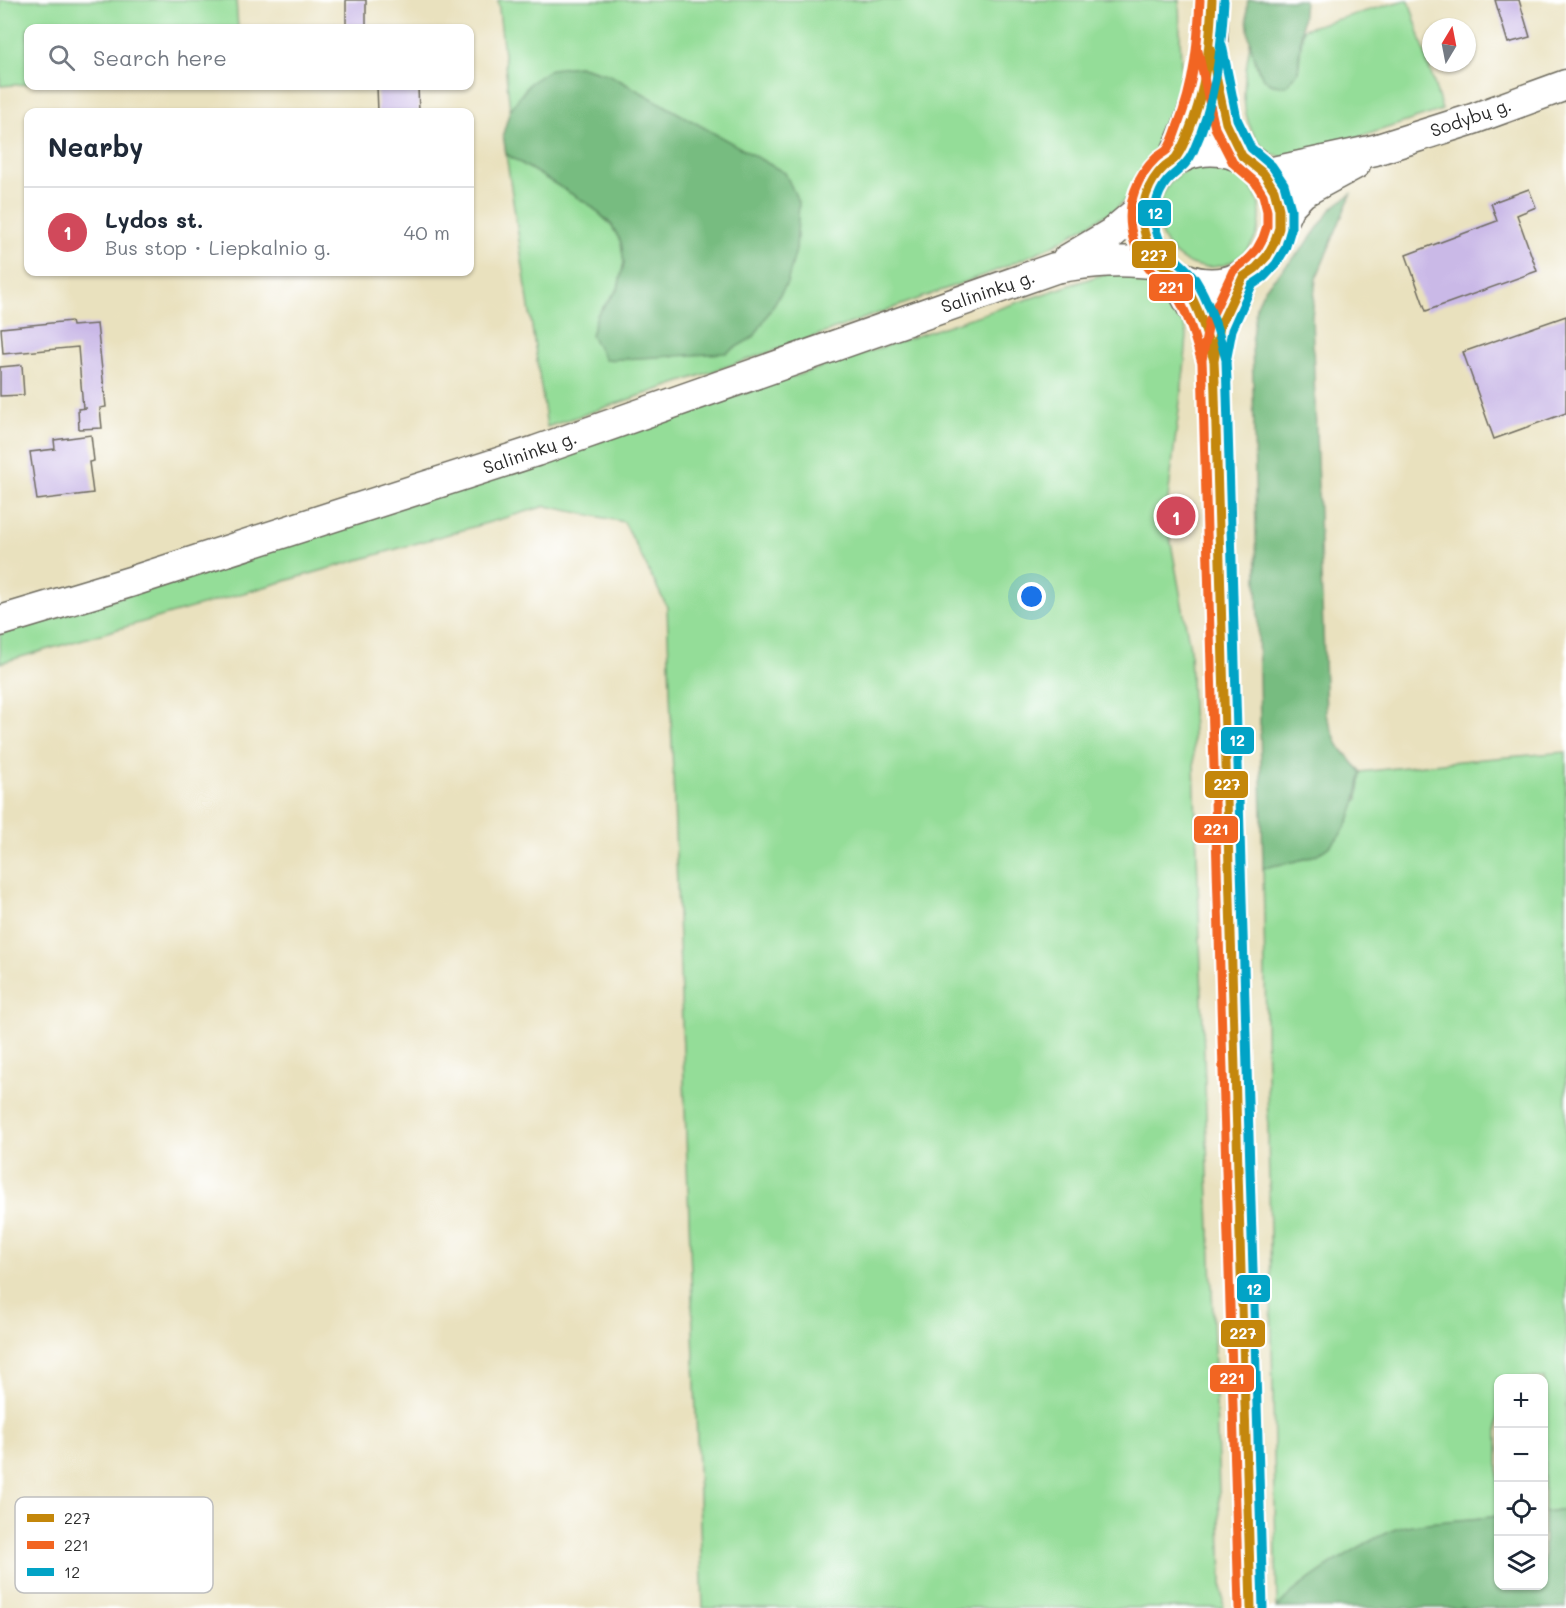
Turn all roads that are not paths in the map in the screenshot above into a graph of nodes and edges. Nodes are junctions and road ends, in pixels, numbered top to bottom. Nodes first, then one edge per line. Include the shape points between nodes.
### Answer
1 (1212, 0) edge
2 (1210, 46) junction
3 (1566, 85) edge
4 (1375, 150) junction
5 (1175, 158) junction
6 (1253, 165) junction
7 (1143, 207) junction
8 (1279, 228) junction
9 (1054, 268) junction
10 (1169, 270) junction
11 (1243, 277) junction
12 (1214, 361) junction
13 (0, 621) edge
14 (1251, 1608) edge

1 - 2 highway
2 - 5 highway via 1202,92
2 - 6 highway via 1226,123
3 - 4 main road, Sodybų g.
4 - 6 main road, Sodybų g.
4 - 8 main road, Sodybų g. via 1303,192 1289,206
5 - 6 highway via 1208,149 1225,150
5 - 7 highway via 1154,179
6 - 8 highway via 1274,190
7 - 9 main road, Salininkų g. via 1111,234
7 - 10 highway via 1145,237 1151,251
8 - 11 highway via 1267,256
9 - 10 main road, Salininkų g. via 1120,260
9 - 13 main road, Salininkų g. via 536,451
10 - 11 highway via 1193,283 1210,286
10 - 12 highway via 1204,325
11 - 12 highway via 1220,326
12 - 14 highway

